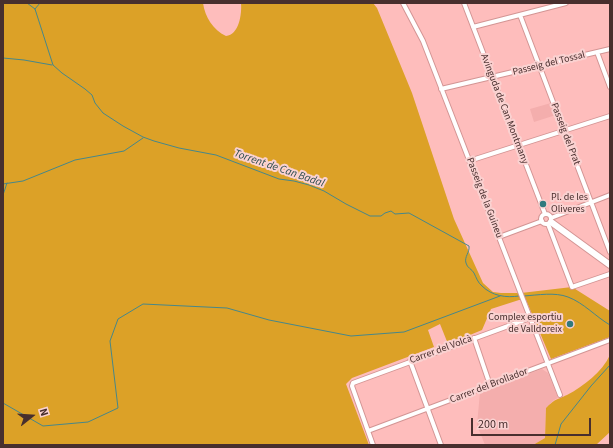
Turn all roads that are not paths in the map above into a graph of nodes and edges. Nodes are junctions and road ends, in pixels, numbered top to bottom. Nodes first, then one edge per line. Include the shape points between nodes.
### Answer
1 (403, 3) edge
2 (464, 3) edge
3 (566, 3) edge
4 (520, 15) junction
5 (473, 27) junction
6 (610, 49) edge
7 (597, 52) junction
8 (539, 66) junction
9 (493, 77) junction
10 (610, 87) edge
11 (441, 89) junction
12 (610, 116) edge
13 (564, 131) junction
14 (519, 146) junction
15 (469, 161) junction
16 (610, 196) edge
17 (591, 203) junction
18 (545, 214) junction
19 (542, 221) junction
20 (550, 221) junction
21 (499, 237) junction
22 (610, 252) edge
23 (610, 266) edge
24 (610, 274) edge
25 (530, 318) junction
26 (474, 338) junction
27 (610, 340) edge
28 (410, 361) junction
29 (549, 363) junction
30 (490, 385) junction
31 (560, 395) dead end
32 (428, 409) junction
33 (368, 431) junction
34 (373, 445) edge
35 (441, 445) edge

1 - 11 street, Passeig de la Guineu via 423,41
2 - 5 street, Avinguda de Can Montmany
3 - 4 street
4 - 5 street
4 - 8 street, Passeig del Prat
5 - 9 street, Avinguda de Can Montmany
6 - 7 street, Passeig del Tossal
7 - 8 street, Passeig del Tossal
7 - 10 street
8 - 9 street, Passeig del Tossal
8 - 13 street, Passeig del Prat
9 - 11 street, Passeig del Tossal
9 - 14 street, Avinguda de Can Montmany
11 - 15 street, Passeig de la Guineu
12 - 13 street
13 - 14 street
13 - 17 street, Passeig del Prat
14 - 15 street
14 - 18 street, Avinguda de Can Montmany
15 - 21 street, Passeig de la Guineu
16 - 17 street
17 - 20 street
17 - 22 street, Passeig del Prat
18 - 19 street
18 - 20 street via 549,214
19 - 20 street via 545,224
19 - 21 street
20 - 23 street
20 - 24 street via 572,287
21 - 25 street, Passeig de la Guineu
25 - 26 street, Carrer del Volcà
25 - 29 street, Passeig de la Guineu
26 - 28 street, Carrer del Volcà
26 - 30 street
27 - 29 street, Carrer del Brollador
28 - 32 street
28 - 33 street, Carrer del Volcà via 353,383
29 - 30 street, Carrer del Brollador
29 - 31 street, Passeig de la Guineu
30 - 32 street, Carrer del Brollador
32 - 33 street, Carrer del Brollador
32 - 35 street
33 - 34 street

